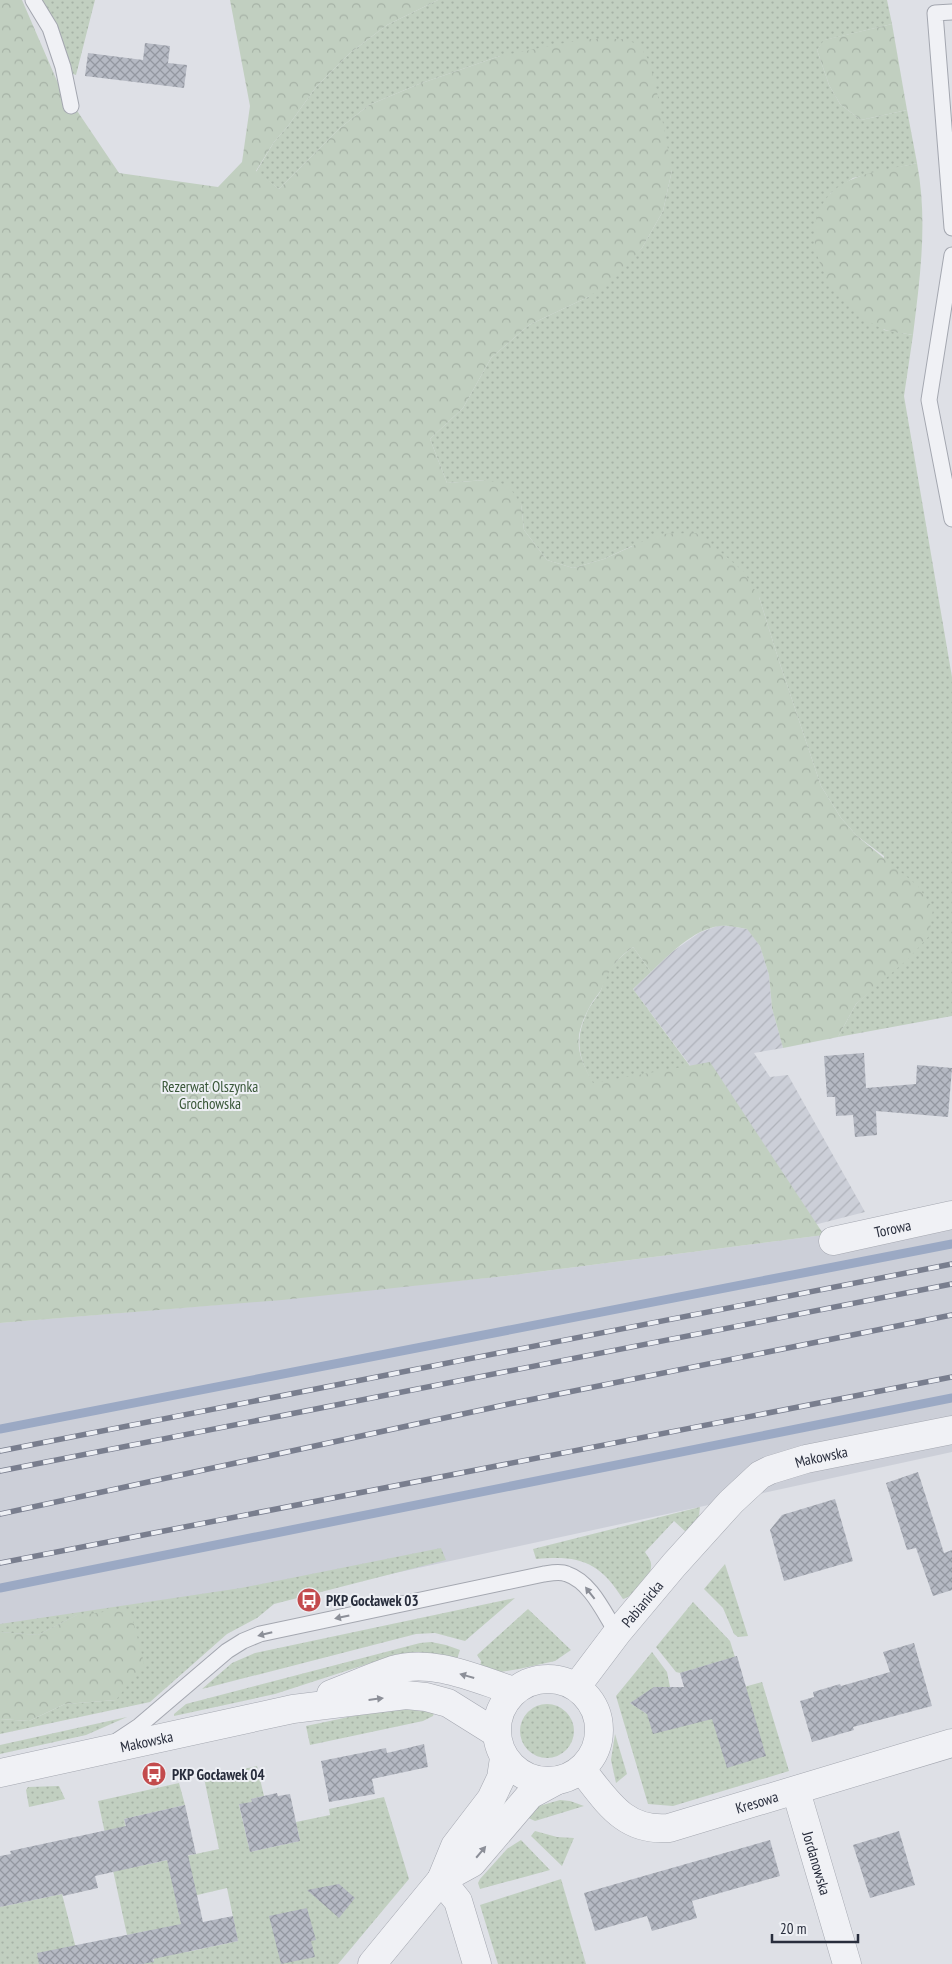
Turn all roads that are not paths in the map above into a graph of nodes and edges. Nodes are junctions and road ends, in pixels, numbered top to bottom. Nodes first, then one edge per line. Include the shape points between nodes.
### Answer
1 (33, 0) edge
2 (952, 12) edge
3 (72, 106) dead end
4 (952, 228) edge
5 (952, 255) edge
6 (952, 519) edge
7 (952, 1215) edge
8 (833, 1241) dead end
9 (952, 1430) edge
10 (710, 1524) joint
11 (618, 1633) junction
12 (578, 1686) junction
13 (514, 1691) junction
14 (293, 1709) junction
15 (496, 1733) junction
16 (952, 1743) edge
17 (100, 1751) junction
18 (504, 1758) junction
19 (582, 1770) junction
20 (0, 1773) edge
21 (554, 1782) junction
22 (796, 1791) junction
23 (441, 1880) junction
24 (372, 1964) edge
25 (477, 1964) edge
26 (847, 1964) edge

1 - 3 lane via 50,28
2 - 4 lane via 935,14
5 - 6 lane via 929,400
7 - 8 street, Torowa
9 - 10 street, Makowska via 806,1459 770,1470 760,1474
10 - 11 street, Pabianicka
11 - 12 street, Pabianicka
11 -> 17 lane via 589,1589 567,1574 558,1572 260,1634 227,1651 139,1726
12 - 13 street via 557,1679 542,1679
12 - 19 street via 591,1700 600,1724 597,1749
13 -> 14 street, Makowska via 437,1668 416,1667 394,1670
13 - 15 street via 501,1710
14 -> 15 street, Makowska via 406,1695 426,1697 454,1706
14 - 17 street, Makowska
15 - 18 street
16 - 22 street, Kresowa
17 - 20 street, Makowska
18 - 21 street via 524,1777 535,1782
18 - 23 street via 501,1778 491,1799 455,1846
19 - 21 street
19 - 22 street, Kresowa via 626,1819 655,1830
23 -> 21 street via 472,1863 530,1796
22 - 26 street, Jordanowska
23 - 24 street
23 - 25 street via 458,1901

